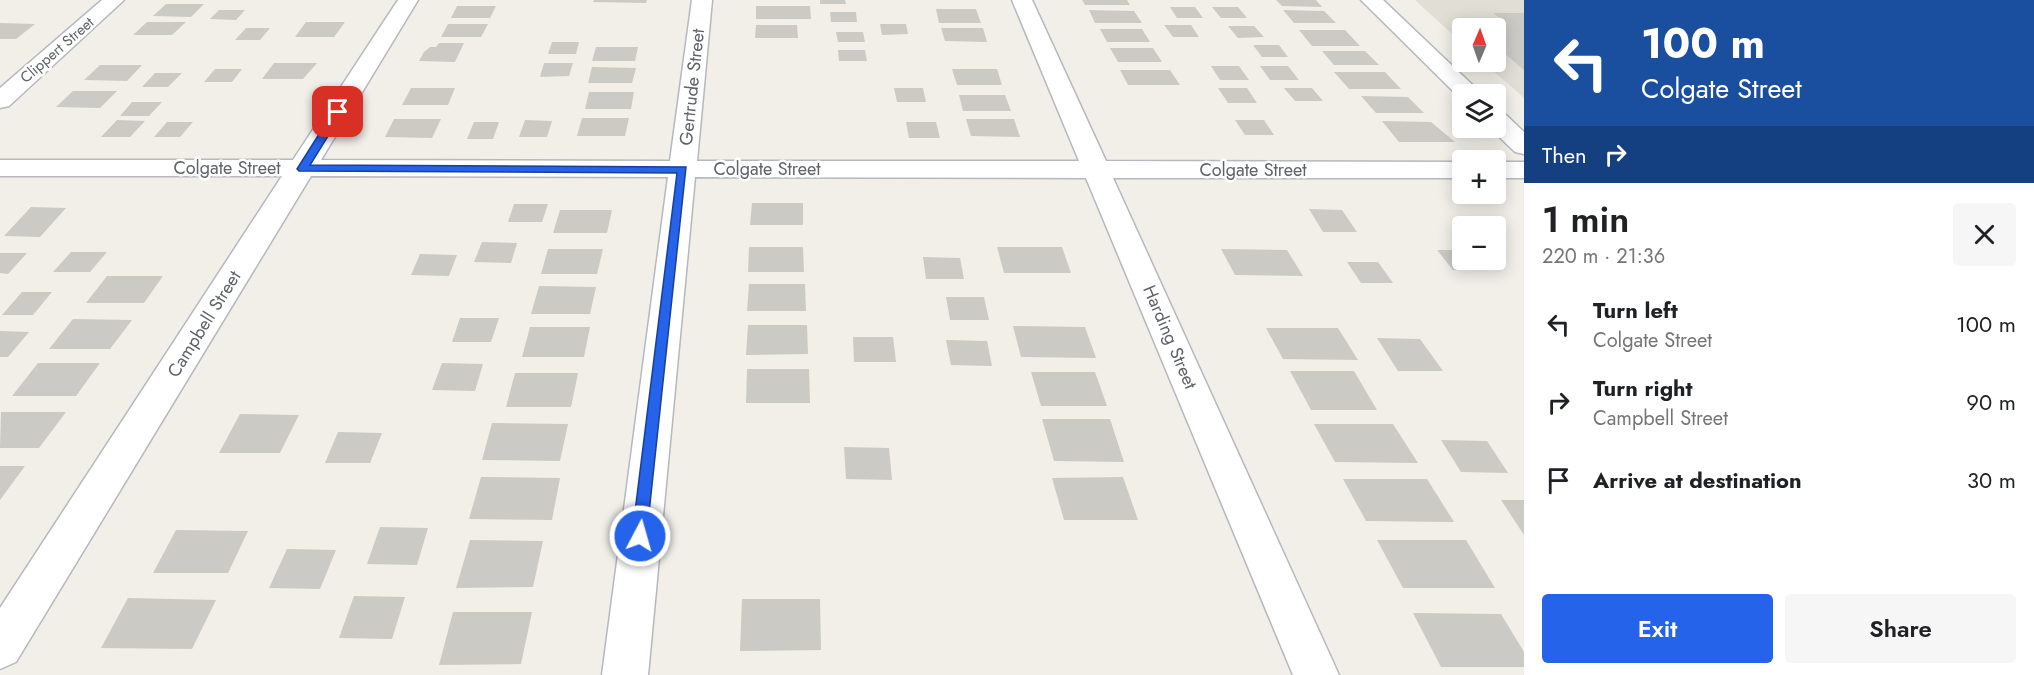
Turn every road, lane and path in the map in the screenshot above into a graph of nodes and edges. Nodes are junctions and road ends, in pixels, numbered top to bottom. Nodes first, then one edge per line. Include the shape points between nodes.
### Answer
1 (114, 0) edge
2 (408, 0) edge
3 (702, 0) edge
4 (1022, 0) edge
5 (1371, 0) edge
6 (1459, 84) edge
7 (0, 101) edge
8 (1506, 129) edge
9 (1524, 146) edge
10 (0, 168) edge
11 (303, 169) junction
12 (682, 170) junction
13 (1097, 170) junction
14 (1452, 170) edge
15 (1506, 170) edge
16 (1524, 170) edge
17 (0, 647) edge
18 (625, 675) edge
19 (1316, 675) edge

1 - 7 street, Clippert Street
2 - 11 street, Campbell Street
3 - 12 street, Gertrude Street
4 - 13 street, Harding Street
5 - 6 street
8 - 9 street
10 - 11 street, Colgate Street
11 - 12 street, Colgate Street
11 - 17 street, Campbell Street
12 - 13 street, Colgate Street
12 - 18 street, Gertrude Street
13 - 14 street, Colgate Street
13 - 19 street, Harding Street
15 - 16 street

